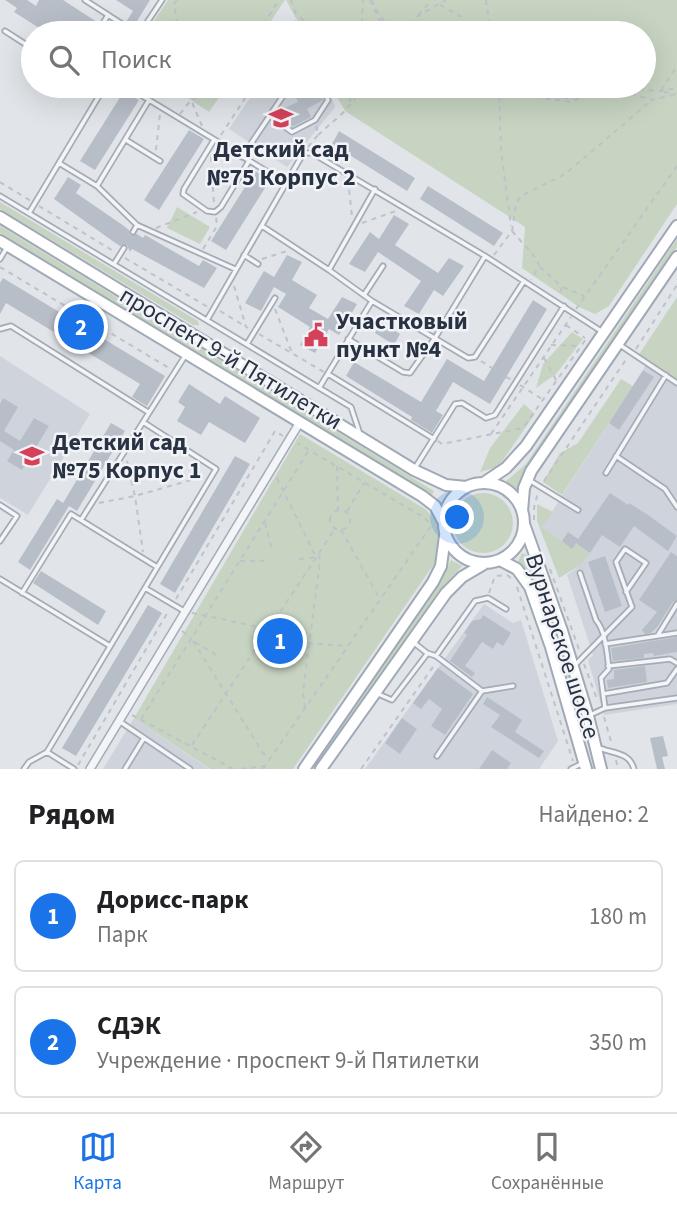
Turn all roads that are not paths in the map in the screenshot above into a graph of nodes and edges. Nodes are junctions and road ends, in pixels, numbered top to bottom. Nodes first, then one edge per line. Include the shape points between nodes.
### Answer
1 (85, 0) edge
2 (162, 0) edge
3 (108, 15) junction
4 (104, 21) edge
5 (118, 21) edge
6 (147, 21) edge
7 (5, 31) dead end
8 (21, 41) edge
9 (98, 98) edge
10 (146, 98) edge
11 (282, 98) edge
12 (327, 98) edge
13 (149, 100) junction
14 (270, 116) junction
15 (125, 139) junction
16 (215, 141) junction
17 (242, 157) junction
18 (158, 159) road end
19 (249, 161) junction
20 (59, 163) junction
21 (286, 183) junction
22 (97, 186) junction
23 (375, 189) junction
24 (0, 196) edge
25 (28, 214) junction
26 (0, 217) edge
27 (137, 225) junction
28 (261, 225) junction
29 (677, 226) edge
30 (133, 232) dead end
31 (4, 244) edge
32 (124, 247) dead end
33 (244, 255) junction
34 (485, 256) junction
35 (677, 257) edge
36 (0, 259) edge
37 (256, 262) road end
38 (113, 264) junction
39 (383, 266) dead end
40 (236, 270) junction
41 (329, 270) junction
42 (526, 283) junction
43 (365, 295) junction
44 (274, 300) road end
45 (372, 302) junction
46 (564, 306) junction
47 (207, 320) junction
48 (0, 329) edge
49 (605, 333) junction
50 (435, 338) junction
51 (348, 339) junction
52 (247, 344) junction
53 (618, 344) junction
54 (187, 354) junction
55 (328, 374) junction
56 (666, 375) junction
57 (677, 383) edge
58 (319, 388) junction
59 (149, 413) junction
60 (143, 422) junction
61 (300, 422) junction
62 (360, 436) junction
63 (434, 439) junction
64 (616, 456) junction
65 (414, 470) junction
66 (606, 473) dead end
67 (527, 479) junction
68 (485, 482) junction
69 (466, 487) junction
70 (0, 505) edge
71 (677, 507) edge
72 (578, 510) dead end
73 (522, 511) junction
74 (81, 520) junction
75 (443, 521) junction
76 (529, 523) junction
77 (446, 536) junction
78 (0, 541) edge
79 (502, 561) junction
80 (484, 564) junction
81 (157, 568) junction
82 (580, 573) dead end
83 (0, 579) edge
84 (145, 588) junction
85 (626, 592) junction
86 (22, 593) junction
87 (677, 604) edge
88 (506, 609) dead end
89 (186, 612) junction
90 (677, 633) edge
91 (658, 635) junction
92 (603, 636) junction
93 (411, 641) junction
94 (605, 644) junction
95 (110, 646) junction
96 (427, 653) junction
97 (436, 656) junction
98 (677, 663) edge
99 (608, 666) junction
100 (573, 667) junction
101 (677, 669) edge
102 (513, 686) dead end
103 (482, 691) junction
104 (374, 692) junction
105 (603, 694) junction
106 (677, 698) edge
107 (603, 709) junction
108 (589, 716) junction
109 (574, 720) junction
110 (119, 721) junction
111 (144, 738) junction
112 (597, 746) junction
113 (47, 752) junction
114 (438, 756) dead end
115 (579, 767) edge
116 (24, 769) edge
117 (74, 769) edge
118 (90, 769) edge
119 (125, 769) edge
120 (190, 769) edge
121 (304, 769) edge
122 (321, 769) edge
123 (601, 769) edge
124 (634, 769) edge

1 - 3 lane
2 - 6 lane
3 - 4 lane
3 - 5 lane
7 - 8 lane
9 - 20 lane
10 - 13 lane
11 - 14 lane
12 - 14 lane via 315,120 292,132
13 - 15 lane
13 - 16 lane
14 - 17 lane
15 - 18 lane
15 - 22 lane
16 - 17 lane
16 - 19 lane via 184,189 186,198 204,209 215,212 220,207
17 - 19 lane
19 - 21 lane
20 - 22 lane
20 - 25 lane
21 - 23 lane via 305,153 321,156
21 - 28 lane
22 - 27 lane
23 - 34 lane
23 - 41 lane
24 - 25 lane
25 - 38 lane
26 - 62 main road, проспект 9-й Пятилетки
27 - 30 lane
27 - 40 lane
28 - 33 lane
28 - 41 lane
29 - 49 main road
31 - 36 lane
31 - 54 main road, проспект 9-й Пятилетки
32 - 38 lane
33 - 37 lane
33 - 40 lane
34 - 42 lane
34 - 50 lane
35 - 53 main road
38 - 47 lane
39 - 43 lane
40 - 47 lane
41 - 43 lane
42 - 46 lane
42 - 50 lane via 475,357 468,358
43 - 45 lane
44 - 52 lane
45 - 50 lane
45 - 51 lane
46 - 49 lane
46 - 63 lane via 491,418 456,404
47 - 52 lane
48 - 59 lane via 11,326
49 - 68 main road via 526,446
50 - 51 lane via 410,373
51 - 55 lane
52 - 58 lane
53 - 56 lane
53 - 67 main road
54 - 59 lane
54 - 61 main road, проспект 9-й Пятилетки
55 - 58 lane
55 - 63 lane
56 - 57 lane
56 - 64 lane
58 - 62 lane via 351,407
59 - 60 lane
60 - 74 lane
60 - 81 lane via 216,470
61 - 75 main road, проспект 9-й Пятилетки via 422,496 435,506
61 - 89 street
62 - 65 main road, проспект 9-й Пятилетки
63 - 65 lane
64 - 66 lane
64 - 71 lane via 665,489
65 - 69 main road, проспект 9-й Пятилетки via 446,485
67 - 72 lane
67 - 73 main road
68 - 69 main road
68 - 73 main road via 506,490
69 - 75 main road via 448,505
70 - 78 lane via 17,516
73 - 76 main road
74 - 81 lane
74 - 86 lane via 71,514
75 - 77 main road
76 - 79 main road via 519,545
76 - 100 main road, Вурнарское шоссе
77 - 80 main road via 456,553
77 - 121 main road via 433,582
79 - 80 main road
79 - 109 main road, Вурнарское шоссе via 517,569 530,587
80 - 93 main road via 454,584
81 - 84 lane
82 - 92 lane
83 - 86 lane
84 - 89 lane
84 - 95 lane
85 - 85 lane via 646,563 625,549 616,562
85 - 92 lane via 632,607
86 - 95 lane
87 - 91 lane
88 - 97 lane via 488,598 475,601
89 - 110 street
90 - 91 lane
91 - 94 lane
92 - 94 lane
92 - 100 lane
93 - 96 lane
93 - 104 main road
94 - 99 lane
95 - 113 lane
96 - 97 lane
96 - 104 lane via 393,701
97 - 103 lane
98 - 99 lane via 670,659
99 - 105 lane via 601,678
100 - 108 main road, Вурнарское шоссе
101 - 105 lane via 667,682
102 - 103 lane
103 - 114 lane
104 - 122 main road
105 - 107 lane
106 - 107 lane
107 - 108 lane
108 - 109 main road
108 - 112 main road, Вурнарское шоссе
109 - 115 main road, Вурнарское шоссе
110 - 111 lane
110 - 118 street
111 - 119 lane
111 - 120 lane
112 - 123 main road, Вурнарское шоссе
112 - 124 lane via 625,755
113 - 116 lane
113 - 117 lane

